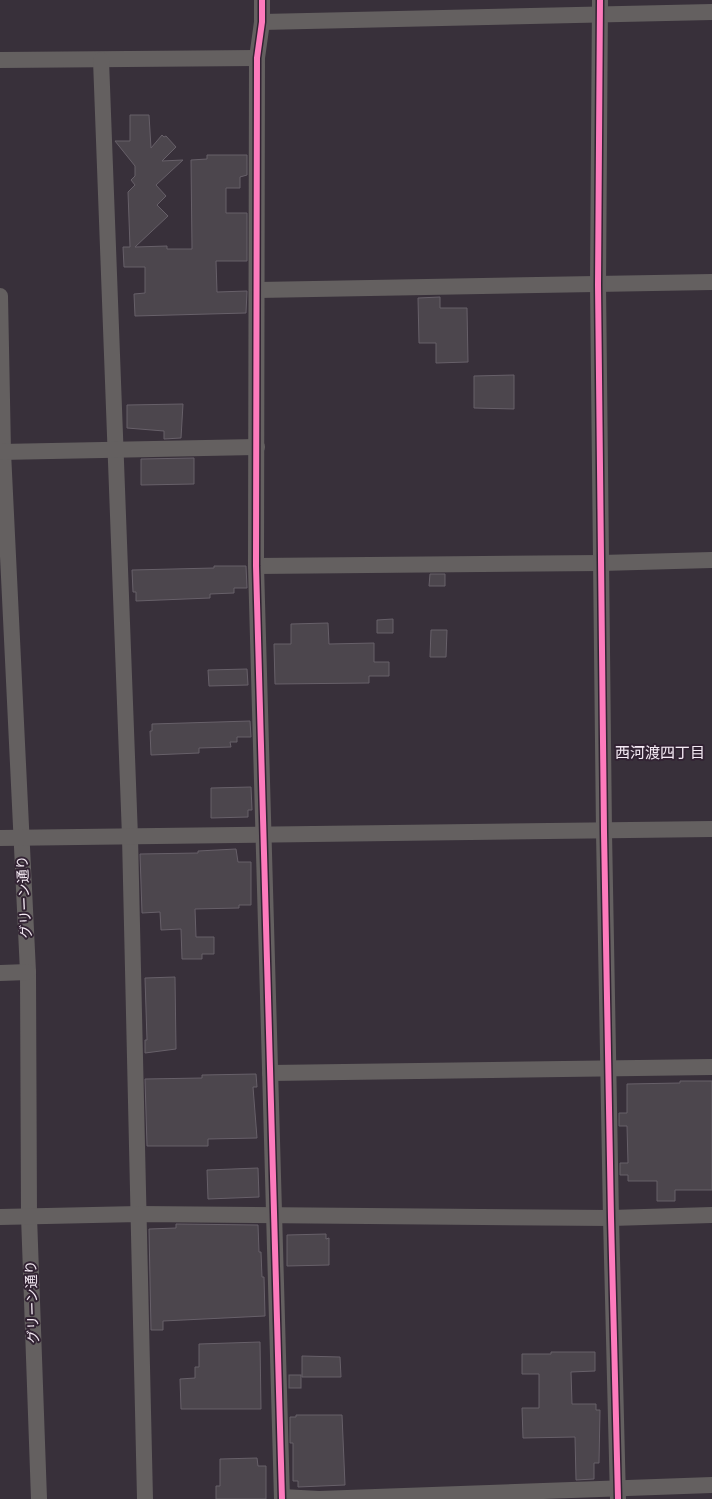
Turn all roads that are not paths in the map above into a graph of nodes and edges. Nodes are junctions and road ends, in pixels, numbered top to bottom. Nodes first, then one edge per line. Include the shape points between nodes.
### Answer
1 (262, 0) edge
2 (600, 6) edge
3 (712, 12) edge
4 (262, 22) junction
5 (257, 58) junction
6 (0, 60) edge
7 (101, 60) junction
8 (712, 282) edge
9 (598, 285) junction
10 (258, 290) junction
11 (0, 296) edge
12 (257, 447) junction
13 (114, 450) junction
14 (2, 452) edge
15 (712, 560) edge
16 (601, 564) junction
17 (256, 566) junction
18 (712, 829) edge
19 (604, 832) junction
20 (264, 834) junction
21 (21, 837) junction
22 (130, 837) junction
23 (0, 838) edge
24 (28, 972) junction
25 (0, 973) edge
26 (712, 1067) edge
27 (608, 1070) junction
28 (270, 1073) junction
29 (139, 1214) junction
30 (712, 1215) edge
31 (29, 1216) junction
32 (276, 1216) junction
33 (0, 1217) edge
34 (611, 1218) junction
35 (712, 1485) edge
36 (618, 1494) edge
37 (282, 1498) edge
38 (39, 1499) edge
39 (145, 1499) edge

1 - 4 street
2 - 3 street
2 - 4 street
2 - 9 street
4 - 5 street
5 - 7 street
5 - 10 street
6 - 7 street
7 - 13 street
8 - 9 street
9 - 10 street
9 - 16 street
10 - 12 street
11 - 14 street, グリーン通り
12 - 13 street
12 - 17 street
13 - 14 street
13 - 22 street
14 - 21 street, グリーン通り
15 - 16 street
16 - 17 street
16 - 19 street
17 - 20 street
18 - 19 street
19 - 20 street
19 - 27 street
20 - 22 street
20 - 28 street
21 - 22 street
21 - 23 street
21 - 24 street, グリーン通り
22 - 29 street
24 - 25 street
24 - 31 street, グリーン通り
26 - 27 street
27 - 28 street
27 - 34 street
28 - 32 street
29 - 31 street
29 - 32 street
29 - 39 street
30 - 34 street
31 - 33 street
31 - 38 street, グリーン通り
32 - 34 street
32 - 37 street
34 - 36 street
35 - 36 street
36 - 37 street

